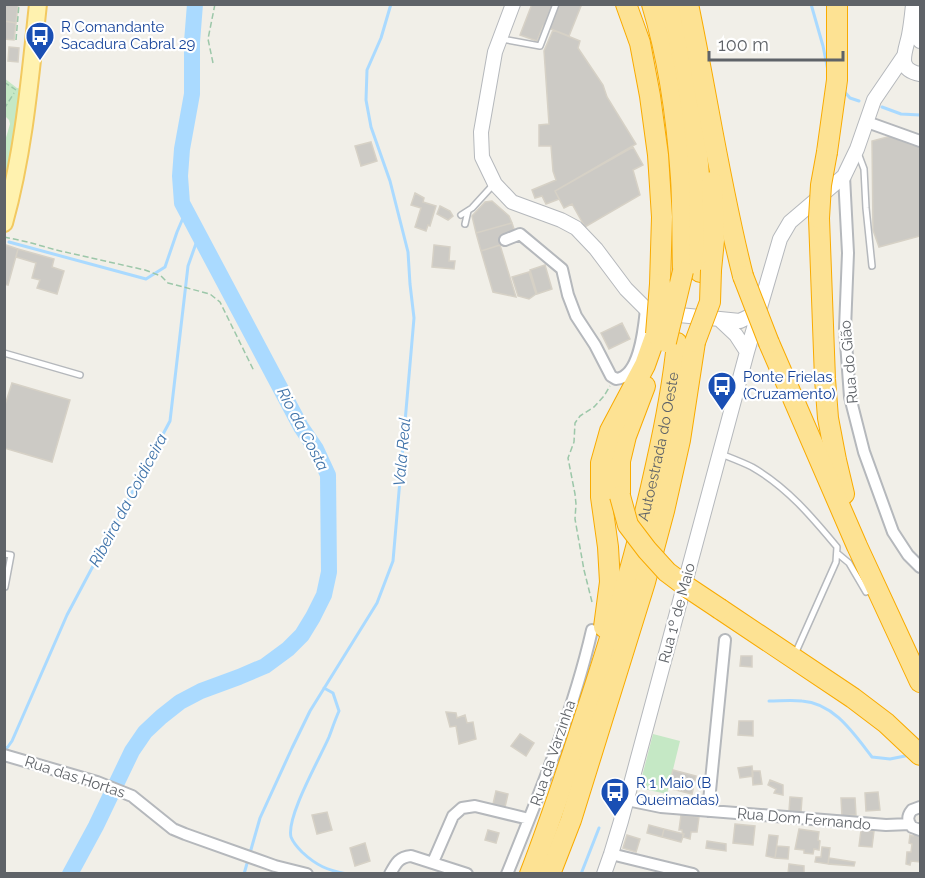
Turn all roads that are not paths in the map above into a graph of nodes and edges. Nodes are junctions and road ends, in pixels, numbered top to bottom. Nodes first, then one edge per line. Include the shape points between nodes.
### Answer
1 (38, 4) edge
2 (513, 4) edge
3 (556, 4) edge
4 (626, 4) edge
5 (652, 4) edge
6 (670, 4) edge
7 (688, 4) edge
8 (837, 4) edge
9 (913, 5) edge
10 (500, 39) junction
11 (921, 41) edge
12 (904, 53) junction
13 (917, 74) edge
14 (705, 93) junction
15 (874, 100) junction
16 (867, 122) junction
17 (921, 141) edge
18 (857, 149) junction
19 (844, 176) junction
20 (495, 184) junction
21 (469, 210) junction
22 (461, 215) dead end
23 (5, 222) edge
24 (465, 224) dead end
25 (506, 240) dead end
26 (872, 266) dead end
27 (698, 271) junction
28 (646, 309) junction
29 (758, 312) junction
30 (719, 319) junction
31 (741, 321) junction
32 (736, 335) junction
33 (761, 338) junction
34 (674, 341) junction
35 (747, 352) junction
36 (4, 353) edge
37 (80, 375) dead end
38 (720, 453) junction
39 (857, 546) junction
40 (837, 553) junction
41 (4, 554) edge
42 (921, 567) edge
43 (876, 587) junction
44 (5, 588) edge
45 (592, 630) dead end
46 (724, 640) dead end
47 (794, 658) junction
48 (603, 666) junction
49 (921, 682) edge
50 (4, 755) edge
51 (921, 755) edge
52 (627, 800) junction
53 (921, 807) edge
54 (708, 811) junction
55 (529, 819) junction
56 (910, 824) junction
57 (921, 830) edge
58 (612, 854) junction
59 (433, 862) junction
60 (307, 873) edge
61 (390, 873) edge
62 (467, 873) edge
63 (507, 873) edge
64 (530, 873) edge
65 (550, 873) edge
66 (604, 873) edge
67 (693, 873) edge

1 - 23 main road via 25,125
2 - 10 street
3 - 10 lane via 540,46
4 - 34 highway, bridge via 640,43 650,96 662,217 660,284
5 - 27 highway via 669,76 681,179
6 - 27 highway via 694,126 699,178
7 - 14 highway
8 - 39 highway, bridge via 837,80 819,218 828,418
9 - 11 street
9 - 12 street
10 - 20 street via 481,132 482,157
11 - 12 street via 912,43
12 - 13 street via 906,66
12 - 15 street
13 - 15 street via 894,79
14 - 27 highway via 714,240
14 - 33 highway, bridge via 732,232
15 - 16 street
16 - 17 street
16 - 18 street
18 - 19 street
18 - 26 lane via 864,169
19 - 29 street, Rua 1º de Maio via 790,222 780,239
19 - 42 street, Rua do Gião via 848,253 845,329 850,397 864,452 893,532
20 - 21 lane
20 - 28 street via 512,202 576,228
21 - 22 lane
21 - 24 lane
25 - 28 street via 520,234 562,269 576,316 615,379 628,374 634,363
27 - 34 highway, bridge
27 - 34 highway, bridge via 710,302
28 - 30 street
29 - 31 street
29 - 33 street, Rua 1º de Maio
30 - 31 street
30 - 32 street
31 - 33 street
32 - 33 street
32 - 35 street
33 - 35 street, Rua 1º de Maio
33 - 39 highway
34 - 47 highway, bridge via 656,385 626,436 620,461 620,496 628,525 667,572
34 - 48 highway, Autoestrada do Oeste via 662,437 647,507
34 - 48 highway via 645,365 609,431 601,463 610,582
34 - 65 highway, Autoestrada do Oeste via 680,440 664,511 571,820
35 - 38 street, Rua 1º de Maio
36 - 37 lane
38 - 40 lane via 784,489 826,534
38 - 52 street, Rua 1º de Maio
39 - 43 highway
40 - 43 lane via 849,562 866,592
40 - 47 lane
41 - 44 lane via 11,555
43 - 49 highway
45 - 55 street, Rua da Varzinha
46 - 54 street
47 - 51 highway via 886,723
48 - 64 highway, Autoestrada do Oeste
50 - 60 street, Rua das Hortas via 97,782 132,796 173,829 275,866
52 - 54 street, Rua Dom Fernando
52 - 58 street, Rua 1º de Maio
53 - 56 street via 909,813
54 - 56 street, Rua Dom Fernando
55 - 59 street via 475,806 462,808 453,816
55 - 63 street, Rua da Varzinha
56 - 57 street
58 - 66 street, Rua 1º de Maio
58 - 67 street
59 - 61 street via 404,856
59 - 62 street

